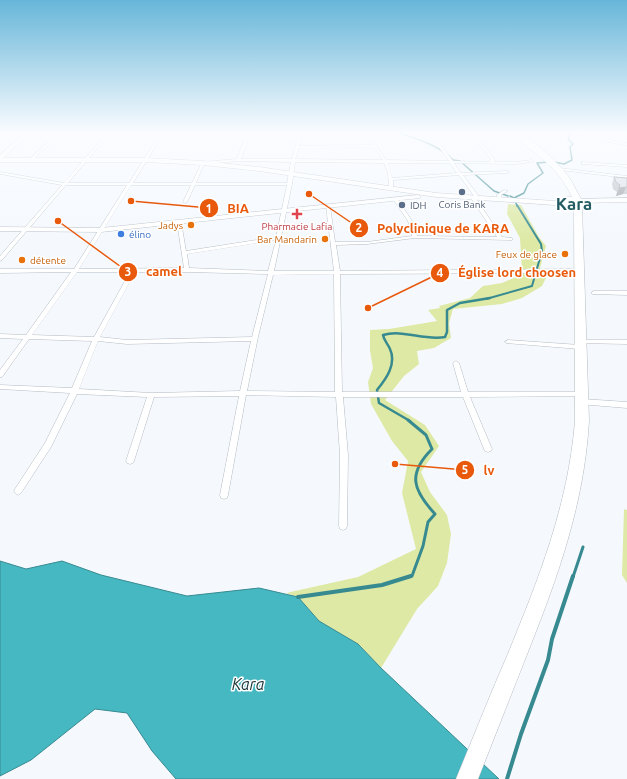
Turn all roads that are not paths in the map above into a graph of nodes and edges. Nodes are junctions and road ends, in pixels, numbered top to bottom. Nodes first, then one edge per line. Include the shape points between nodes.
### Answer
1 (78, 168) edge
2 (140, 168) edge
3 (201, 168) edge
4 (246, 168) edge
5 (292, 168) edge
6 (388, 168) edge
7 (456, 168) edge
8 (560, 169) joint
9 (507, 172) dead end
10 (0, 173) edge
11 (292, 174) junction
12 (461, 174) junction
13 (627, 177) edge
14 (392, 179) junction
15 (64, 184) junction
16 (194, 184) junction
17 (290, 184) junction
18 (130, 185) junction
19 (392, 189) junction
20 (506, 191) dead end
21 (436, 195) junction
22 (476, 198) junction
23 (395, 199) junction
24 (500, 200) junction
25 (627, 200) edge
26 (185, 202) dead end
27 (574, 204) junction
28 (328, 206) junction
29 (283, 210) junction
30 (179, 222) junction
31 (0, 229) edge
32 (25, 229) junction
33 (101, 230) junction
34 (415, 237) junction
35 (279, 238) junction
36 (501, 239) junction
37 (510, 239) dead end
38 (334, 244) junction
39 (184, 253) junction
40 (0, 259) edge
41 (187, 270) junction
42 (0, 271) edge
43 (74, 271) junction
44 (133, 271) junction
45 (579, 271) junction
46 (336, 272) junction
47 (272, 273) junction
48 (594, 293) dead end
49 (627, 293) edge
50 (0, 336) edge
51 (26, 338) junction
52 (96, 339) junction
53 (255, 339) junction
54 (508, 342) dead end
55 (627, 342) edge
56 (580, 344) junction
57 (456, 363) dead end
58 (0, 375) edge
59 (0, 387) edge
60 (75, 390) junction
61 (245, 393) junction
62 (465, 393) junction
63 (339, 394) junction
64 (151, 395) junction
65 (582, 398) junction
66 (627, 405) edge
67 (488, 449) dead end
68 (130, 461) dead end
69 (18, 491) dead end
70 (224, 495) dead end
71 (343, 526) dead end
72 (467, 779) edge

1 - 15 street
2 - 18 street
3 - 16 street
4 - 11 main road
5 - 11 street
6 - 14 street
7 - 12 street
8 - 13 street
8 - 27 highway via 572,188
9 - 12 street
10 - 15 street
11 - 17 street
11 - 19 main road
12 - 14 street
12 - 22 street
14 - 19 street
15 - 18 street
15 - 32 street
16 - 17 street
16 - 18 street
16 - 26 street
17 - 29 street
18 - 33 street
19 - 21 main road
20 - 24 street via 499,195
21 - 22 main road
21 - 23 main road
22 - 24 main road
22 - 36 street
23 - 28 main road
23 - 34 street via 410,221
24 - 27 main road
25 - 27 main road
27 - 45 highway
28 - 29 main road
28 - 38 street
29 - 30 main road
29 - 35 street
30 - 33 main road
30 - 39 street
31 - 32 main road
32 - 33 main road
32 - 40 street
33 - 43 street
34 - 36 street
34 - 38 street
35 - 39 street
35 - 47 street
36 - 37 street
38 - 46 street
39 - 41 street
41 - 44 street
41 - 47 street
42 - 43 street
43 - 44 street
43 - 51 street
44 - 52 street
45 - 46 street
45 - 56 highway
46 - 47 street
46 - 63 street
47 - 53 street
48 - 49 street
50 - 51 street
51 - 52 street
51 - 58 street
52 - 53 street via 127,342
52 - 60 street
53 - 61 street
54 - 56 street
55 - 56 street
56 - 65 highway
57 - 62 street
59 - 60 street
60 - 64 street
60 - 69 street via 48,445
61 - 63 street
61 - 64 street
61 - 70 street
62 - 63 street
62 - 65 street
62 - 67 street
63 - 71 street via 344,455
64 - 68 street
65 - 66 street
65 - 72 highway via 579,455 562,534 545,587

